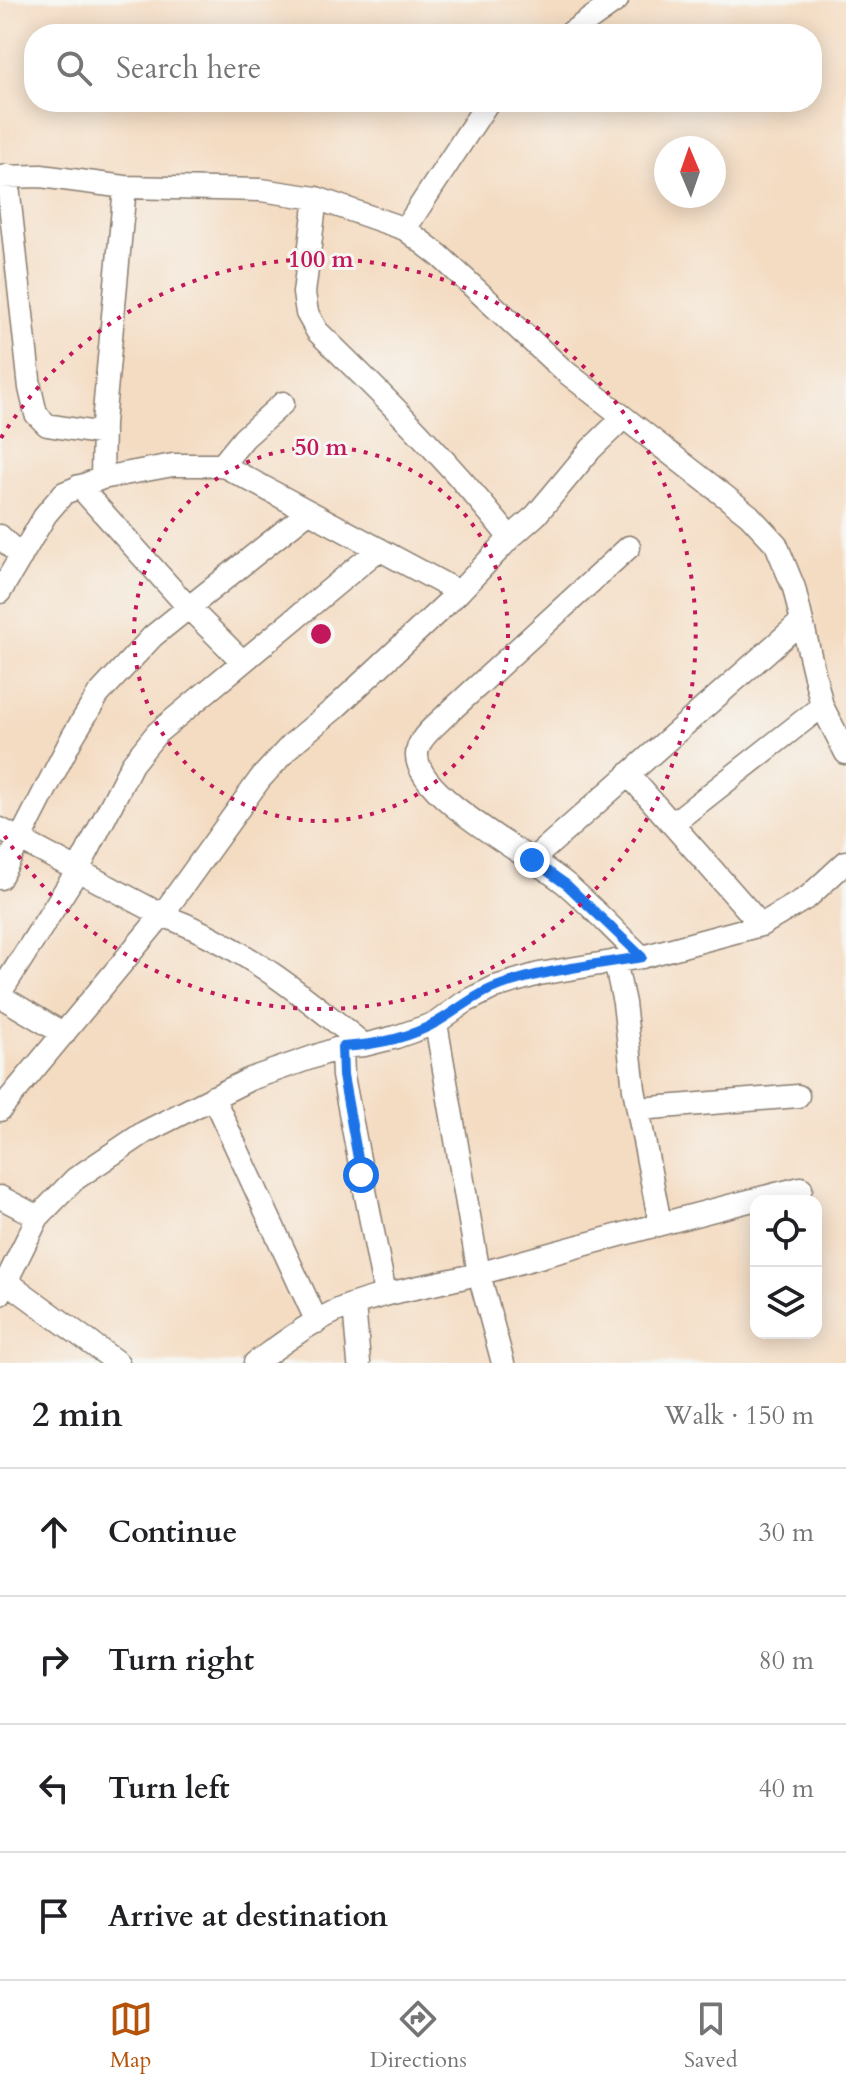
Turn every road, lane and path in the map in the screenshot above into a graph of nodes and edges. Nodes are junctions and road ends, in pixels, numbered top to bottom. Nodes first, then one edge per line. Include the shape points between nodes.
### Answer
1 (617, 0) edge
2 (583, 24) edge
3 (481, 112) edge
4 (4, 177) edge
5 (125, 187) junction
6 (316, 198) junction
7 (405, 229) junction
8 (283, 403) dead end
9 (623, 418) junction
10 (103, 434) junction
11 (222, 465) junction
12 (102, 478) junction
13 (79, 486) junction
14 (307, 513) junction
15 (0, 536) edge
16 (510, 538) junction
17 (629, 547) dead end
18 (379, 549) junction
19 (21, 557) junction
20 (0, 592) edge
21 (459, 592) junction
22 (189, 608) junction
23 (802, 621) junction
24 (242, 661) junction
25 (822, 706) junction
26 (846, 753) edge
27 (628, 774) junction
28 (672, 824) junction
29 (0, 829) edge
30 (22, 840) junction
31 (532, 860) junction
32 (846, 862) edge
33 (78, 870) junction
34 (0, 878) edge
35 (162, 915) junction
36 (761, 925) junction
37 (642, 957) junction
38 (615, 961) junction
39 (0, 994) edge
40 (436, 1023) junction
41 (64, 1034) junction
42 (353, 1046) junction
43 (798, 1096) dead end
44 (213, 1097) junction
45 (639, 1109) junction
46 (0, 1110) edge
47 (801, 1188) dead end
48 (0, 1197) edge
49 (38, 1217) junction
50 (660, 1223) junction
51 (479, 1274) junction
52 (3, 1288) edge
53 (385, 1294) junction
54 (354, 1304) junction
55 (317, 1322) junction
56 (118, 1363) edge
57 (255, 1363) edge
58 (359, 1363) edge
59 (503, 1363) edge

1 - 2 street
3 - 7 street
4 - 5 street via 41,176
4 - 10 street via 36,414 47,425
5 - 6 street via 261,190
5 - 10 street
6 - 7 street
6 - 16 street via 304,293 317,331 411,422
7 - 9 street
8 - 11 street
9 - 16 street
9 - 23 street via 749,515 776,544
10 - 12 street
11 - 12 street via 173,465
11 - 14 street
12 - 13 street
13 - 19 street via 54,503
13 - 22 street
14 - 18 street
14 - 22 street
15 - 19 street
16 - 21 street
17 - 31 street via 418,744 419,768 429,782 462,815
18 - 21 street
18 - 24 street
19 - 20 street
21 - 35 street via 292,744 260,779
22 - 24 street
22 - 30 street via 153,636 98,695
23 - 25 street
23 - 27 street
24 - 33 street via 157,733 132,764
25 - 26 street
25 - 28 street
27 - 28 street
27 - 31 street
28 - 36 street
29 - 30 street
30 - 33 street
30 - 34 street
31 - 37 street via 567,885
32 - 36 street via 808,897
33 - 35 street
33 - 39 street
35 - 41 street
35 - 42 street via 242,952 281,978
36 - 37 street
37 - 38 street
38 - 40 street via 495,987
38 - 45 street
39 - 41 street
40 - 42 street
40 - 51 street
41 - 46 street
42 - 44 street via 250,1079
42 - 53 street via 343,1076
43 - 45 street
44 - 49 street via 145,1132 75,1179
44 - 55 street
45 - 50 street
47 - 50 street
48 - 49 street
49 - 52 street
50 - 51 street
51 - 53 street
51 - 59 street
52 - 56 street
53 - 54 street
54 - 55 street
54 - 58 street
55 - 57 street

